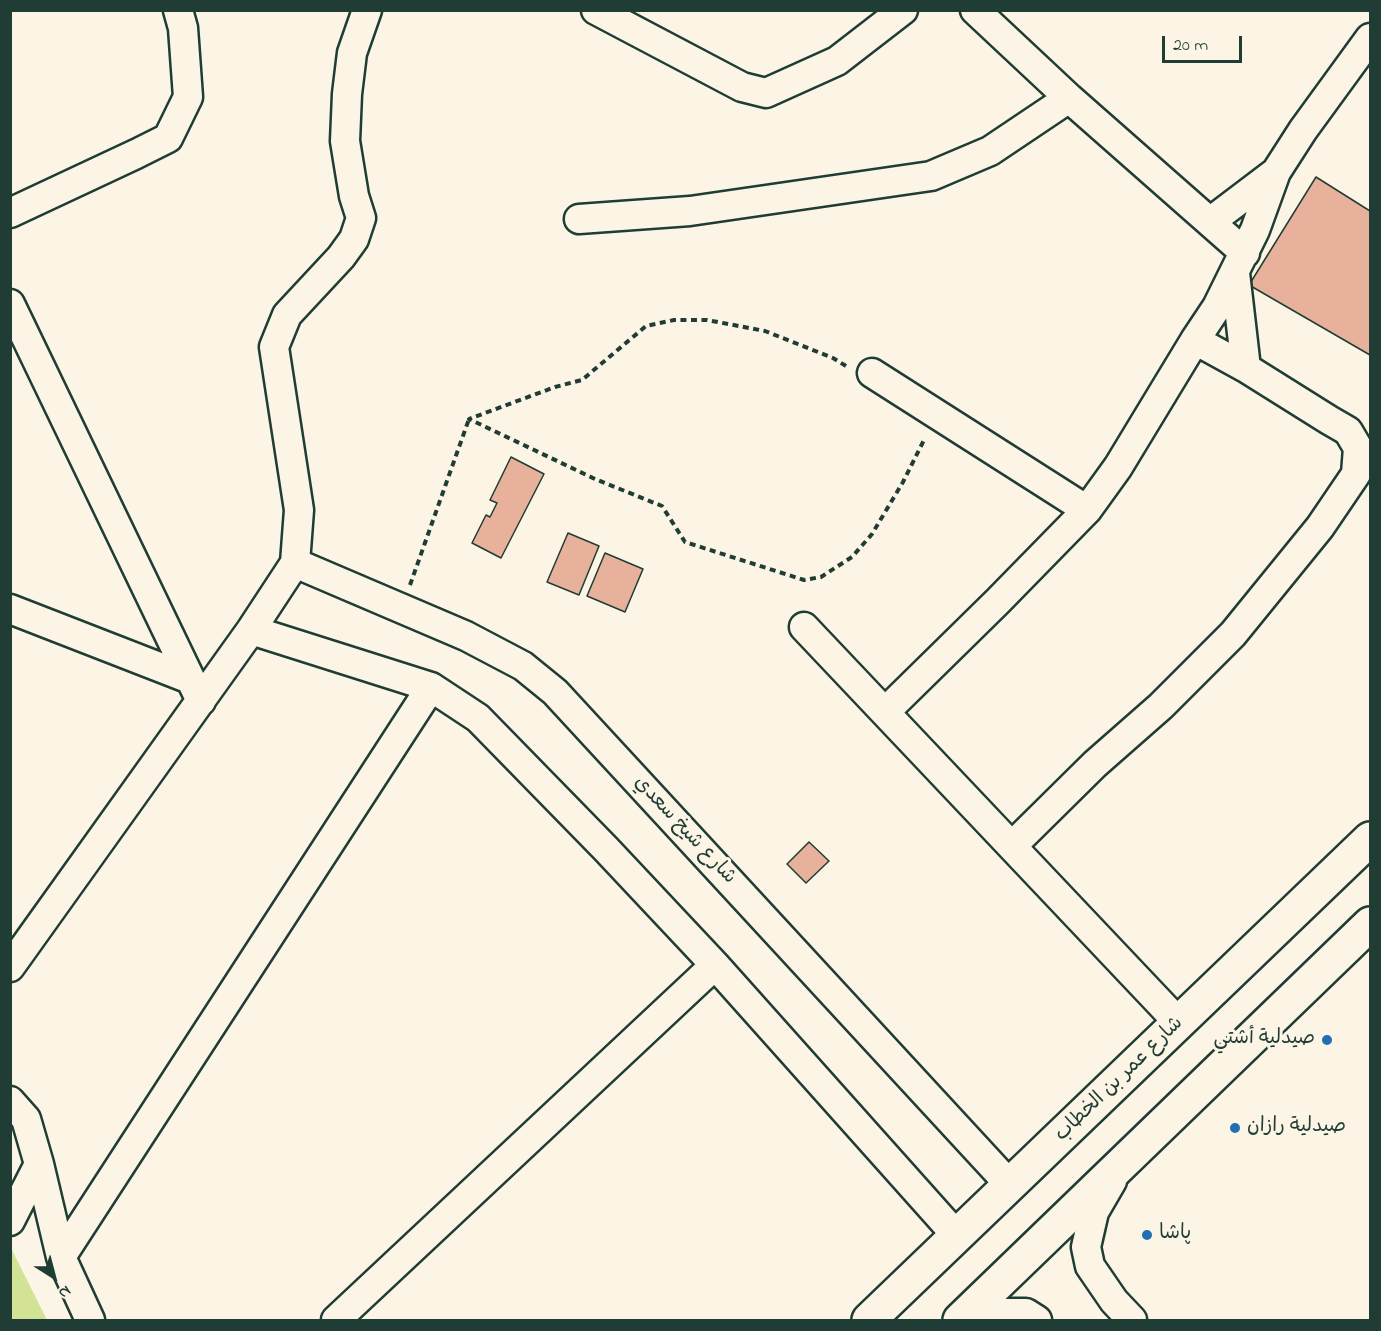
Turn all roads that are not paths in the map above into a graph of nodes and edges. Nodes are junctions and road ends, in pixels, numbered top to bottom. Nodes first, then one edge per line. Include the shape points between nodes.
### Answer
1 (178, 10) edge
2 (367, 10) edge
3 (596, 10) edge
4 (903, 10) edge
5 (975, 10) edge
6 (1371, 38) edge
7 (1069, 98) junction
8 (1276, 172) junction
9 (10, 213) edge
10 (579, 219) dead end
11 (1210, 222) junction
12 (1240, 263) junction
13 (10, 303) edge
14 (1195, 340) junction
15 (1246, 369) junction
16 (862, 371) road end
17 (1087, 510) junction
18 (295, 563) junction
19 (10, 609) edge
20 (804, 627) dead end
21 (251, 630) junction
22 (431, 687) junction
23 (195, 690) junction
24 (885, 712) junction
25 (1371, 839) edge
26 (1012, 846) junction
27 (1367, 936) edge
28 (714, 965) junction
29 (10, 968) edge
30 (1179, 1023) junction
31 (10, 1101) edge
32 (1145, 1142) junction
33 (39, 1164) junction
34 (1010, 1185) junction
35 (10, 1221) edge
36 (957, 1236) junction
37 (61, 1257) junction
38 (90, 1320) edge
39 (336, 1320) edge
40 (869, 1320) edge
41 (960, 1320) edge
42 (980, 1320) edge
43 (1037, 1320) edge
44 (1132, 1320) edge

1 - 9 street via 188,97 168,138
2 - 18 street via 352,53 345,141 361,218 354,239 287,315 274,347 299,510
3 - 4 street via 742,87 766,93 837,61
5 - 7 street
6 - 8 street
7 - 10 street via 990,152 931,176 690,211
7 - 11 street
8 - 11 street
8 - 12 street
11 - 12 street
12 - 14 street
12 - 15 street
13 - 23 street
14 - 15 street
14 - 17 street via 1118,467
15 - 26 street via 1348,431 1358,448 1356,474 1320,527 1233,634
16 - 17 street
17 - 24 street
18 - 21 street
18 - 34 street, شارع شيخ سعدي via 466,636 523,666 555,692
19 - 23 street
20 - 24 street
21 - 22 street
21 - 23 street
22 - 28 street via 478,718
22 - 37 street
23 - 29 street
24 - 26 street
25 - 30 main road, شارع عمر بن الخطاب
26 - 30 street
27 - 32 main road
28 - 36 street
28 - 39 street
30 - 34 main road, شارع عمر بن الخطاب
31 - 33 street via 26,1119
32 - 41 main road
32 - 44 street via 1111,1182 1094,1212 1086,1247 1090,1266
33 - 35 street
33 - 37 street
34 - 36 main road, شارع عمر بن الخطاب
36 - 40 main road, شارع عمر بن الخطاب
37 - 38 street
42 - 43 street via 1026,1312

